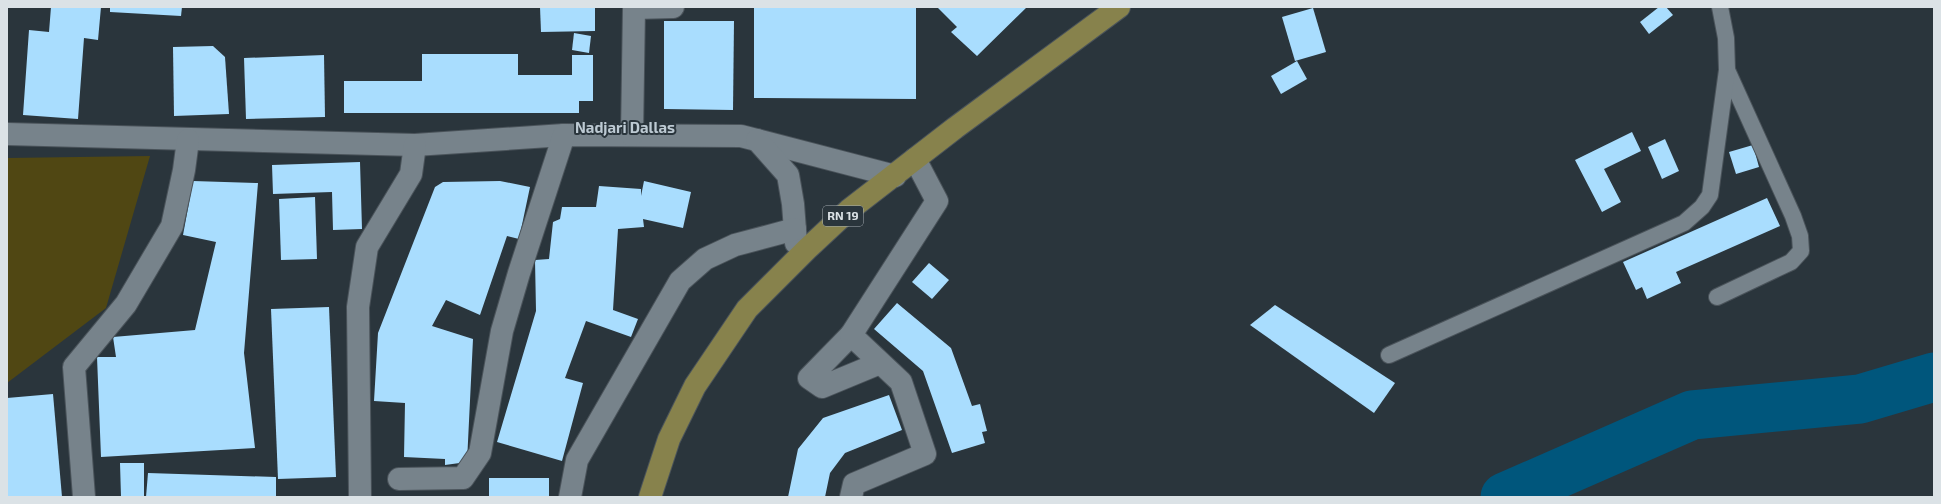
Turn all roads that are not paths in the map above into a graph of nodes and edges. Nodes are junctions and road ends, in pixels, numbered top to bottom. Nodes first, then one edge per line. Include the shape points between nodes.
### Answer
1 (673, 7) edge
2 (1119, 7) edge
3 (1720, 7) edge
4 (634, 8) edge
5 (1727, 70) junction
6 (7, 134) edge
7 (632, 135) junction
8 (564, 136) junction
9 (188, 140) junction
10 (757, 140) junction
11 (415, 145) junction
12 (915, 159) junction
13 (894, 176) junction
14 (795, 229) junction
15 (798, 258) junction
16 (1717, 297) dead end
17 (851, 335) junction
18 (1389, 355) dead end
19 (880, 363) junction
20 (399, 479) dead end
21 (84, 497) edge
22 (360, 497) edge
23 (570, 497) edge
24 (650, 497) edge
25 (851, 497) edge

1 - 4 street
2 - 12 main road, RN 19
3 - 5 lane via 1726,38
4 - 7 street
5 - 16 lane via 1793,216 1800,236 1801,251 1792,262
5 - 18 lane via 1710,195 1684,223
6 - 9 street via 39,133
7 - 8 street
7 - 10 street via 741,136
8 - 11 street
8 - 20 street via 502,331 480,453 462,478
9 - 11 street
9 - 21 street via 172,226 126,304 74,367
10 - 13 street
10 - 14 street via 788,175
11 - 22 street via 411,174 367,247 358,307
12 - 13 main road, RN 19
12 - 17 street via 937,201
13 - 15 main road, RN 19 via 849,210
14 - 15 street
14 - 23 street via 734,245 705,259 680,281 577,460
15 - 24 main road, RN 19 via 747,309 695,386 669,439
17 - 19 street
17 - 19 street via 809,378 822,387
19 - 25 street via 901,382 925,454 854,484

